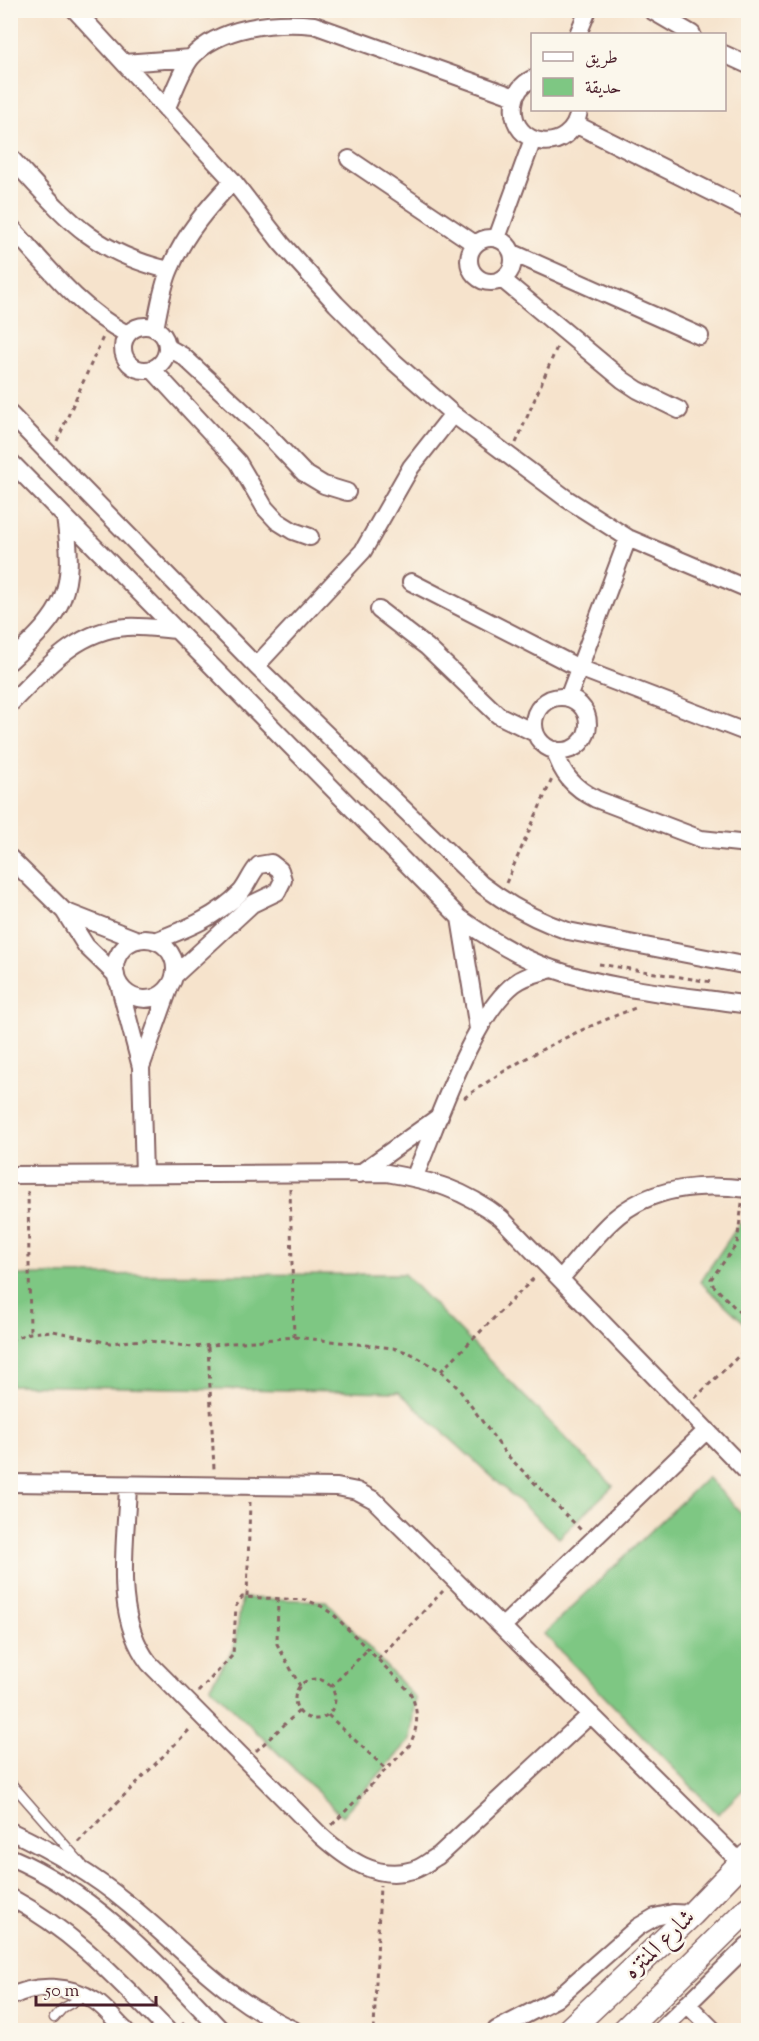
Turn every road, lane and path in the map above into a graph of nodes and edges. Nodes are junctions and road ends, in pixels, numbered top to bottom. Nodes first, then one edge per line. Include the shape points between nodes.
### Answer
1 (75, 10) edge
2 (588, 10) edge
3 (651, 10) edge
4 (293, 16) edge
5 (578, 33) edge
6 (690, 33) edge
7 (726, 55) edge
8 (191, 58) junction
9 (124, 63) junction
10 (748, 65) edge
11 (531, 80) edge
12 (515, 97) junction
13 (166, 109) junction
14 (577, 117) edge
15 (533, 140) junction
16 (10, 157) edge
17 (349, 159) dead end
18 (233, 181) junction
19 (748, 210) edge
20 (10, 226) edge
21 (497, 238) junction
22 (475, 244) junction
23 (513, 253) junction
24 (169, 270) junction
25 (503, 280) junction
26 (109, 324) junction
27 (155, 328) junction
28 (564, 330) junction
29 (127, 334) junction
30 (700, 336) dead end
31 (167, 347) junction
32 (152, 369) junction
33 (679, 410) dead end
34 (10, 414) edge
35 (453, 414) junction
36 (51, 456) junction
37 (509, 458) junction
38 (10, 461) edge
39 (346, 492) dead end
40 (65, 517) junction
41 (310, 537) dead end
42 (628, 538) junction
43 (411, 582) dead end
44 (748, 589) edge
45 (379, 610) dead end
46 (177, 630) junction
47 (10, 661) edge
48 (255, 666) junction
49 (579, 668) junction
50 (568, 698) junction
51 (10, 704) edge
52 (536, 733) junction
53 (748, 733) edge
54 (557, 757) junction
55 (748, 844) edge
56 (10, 858) edge
57 (499, 898) junction
58 (64, 911) junction
59 (460, 918) junction
60 (138, 939) junction
61 (155, 941) junction
62 (748, 967) edge
63 (552, 969) junction
64 (117, 979) junction
65 (172, 980) junction
66 (746, 1002) edge
67 (642, 1006) dead end
68 (477, 1029) junction
69 (141, 1067) junction
70 (441, 1115) junction
71 (359, 1174) junction
72 (10, 1175) edge
73 (144, 1175) junction
74 (290, 1175) junction
75 (28, 1176) junction
76 (414, 1178) junction
77 (746, 1188) edge
78 (547, 1265) junction
79 (561, 1278) junction
80 (748, 1322) edge
81 (30, 1333) junction
82 (294, 1337) junction
83 (10, 1340) edge
84 (208, 1347) junction
85 (748, 1347) edge
86 (441, 1371) junction
87 (685, 1408) junction
88 (707, 1430) junction
89 (748, 1473) edge
90 (10, 1483) edge
91 (128, 1486) junction
92 (214, 1486) junction
93 (250, 1486) junction
94 (593, 1542) junction
95 (456, 1579) junction
96 (247, 1596) junction
97 (278, 1598) junction
98 (504, 1626) junction
99 (368, 1649) junction
100 (378, 1659) junction
101 (300, 1686) junction
102 (331, 1687) junction
103 (188, 1702) junction
104 (299, 1711) junction
105 (591, 1714) junction
106 (328, 1715) junction
107 (202, 1717) junction
108 (246, 1760) junction
109 (386, 1769) junction
110 (10, 1782) edge
111 (10, 1831) edge
112 (321, 1836) junction
113 (70, 1850) junction
114 (10, 1857) edge
115 (745, 1860) edge
116 (381, 1871) junction
117 (90, 1874) junction
118 (10, 1898) edge
119 (748, 1909) edge
120 (692, 1914) junction
121 (164, 1938) junction
122 (718, 1940) junction
123 (748, 1945) edge
124 (149, 1954) junction
125 (87, 1996) junction
126 (10, 1997) edge
127 (687, 2004) junction
128 (54, 2018) dead end
129 (125, 2031) edge
130 (167, 2031) edge
131 (221, 2031) edge
132 (294, 2031) edge
133 (374, 2031) edge
134 (496, 2031) edge
135 (569, 2031) edge
136 (625, 2031) edge
137 (661, 2031) edge
138 (713, 2031) edge

1 - 9 street
2 - 5 street
3 - 6 street
4 - 8 street via 228,35
4 - 12 street
7 - 10 street
8 - 9 street
8 - 13 street
9 - 13 street
11 - 12 street
12 - 15 street via 513,113 519,129
13 - 18 street
14 - 15 street via 568,134 557,140
14 - 19 street
15 - 21 street
16 - 24 street via 72,224 94,241 143,264
17 - 22 street
18 - 24 street via 197,223
18 - 35 street via 336,304
20 - 26 street via 75,299
21 - 22 street via 485,238
21 - 23 street
22 - 25 street via 470,252 471,271 485,282
23 - 25 street via 514,263
23 - 30 street
24 - 27 street
25 - 28 street
26 - 29 street
26 - 36 path
27 - 29 street via 143,326
27 - 31 street
28 - 33 street via 638,390
28 - 37 path
29 - 32 street via 123,348 127,360 138,369
31 - 32 street via 163,360
31 - 39 street via 183,356 304,472 324,485
32 - 41 street via 238,462 277,521
34 - 36 street
35 - 37 street
35 - 48 street via 411,467 363,552
36 - 48 street
37 - 42 street
38 - 40 street
40 - 46 street
40 - 47 street via 70,569 65,593 55,616
42 - 44 street
42 - 49 street
43 - 49 street
45 - 52 street via 427,646 498,715
46 - 51 street via 127,627 82,639 63,652
46 - 59 street
48 - 57 street
49 - 50 street
49 - 53 street
50 - 52 street via 551,699 538,709
50 - 54 street via 584,711 587,731 575,747
52 - 54 street
54 - 55 street via 567,779 596,799 691,836
54 - 57 path
56 - 58 street
57 - 62 street via 568,931
58 - 60 street
58 - 64 street via 86,946
59 - 63 street via 489,939
59 - 68 street
60 - 61 street
60 - 64 street via 117,957
61 - 65 street via 171,955
61 - 65 street via 247,897
63 - 66 street via 594,981
63 - 68 street via 515,983
64 - 65 street via 134,997 144,999 154,997
64 - 69 street
65 - 69 street
67 - 70 path via 550,1044
68 - 70 street
69 - 73 street
70 - 71 street
70 - 76 street
71 - 74 street
71 - 76 street via 387,1173
72 - 75 street
73 - 74 street
73 - 75 street
74 - 82 path
75 - 81 path
76 - 78 street via 445,1185 475,1198 501,1218
77 - 79 street via 701,1185 671,1190 641,1202 614,1219
77 - 80 path via 737,1244 711,1279
78 - 79 street
78 - 86 path
79 - 87 street
81 - 83 path
81 - 84 path via 53,1331 110,1343 143,1340
82 - 84 path
82 - 86 path via 393,1348
84 - 92 path
85 - 87 path
86 - 94 path via 506,1454
87 - 88 street
88 - 89 street
88 - 94 street
90 - 91 street
91 - 92 street
91 - 103 street via 125,1606 129,1628 137,1648
92 - 93 street
93 - 95 street via 338,1486 357,1491 390,1513
93 - 96 path
94 - 98 street
95 - 98 street
95 - 100 path
96 - 97 path
96 - 103 path via 237,1600 233,1655
97 - 99 path via 306,1600 321,1606
97 - 101 path via 277,1644
98 - 105 street
99 - 100 path
99 - 102 path
100 - 109 path via 410,1692 418,1719 409,1746
101 - 102 path via 319,1679
101 - 104 path via 295,1698
102 - 106 path via 335,1705
103 - 107 street
104 - 106 path via 309,1719
104 - 108 path
105 - 115 street
105 - 116 street via 438,1856 414,1870
106 - 109 path
107 - 108 street
107 - 113 path
108 - 112 street
109 - 112 path
110 - 113 lane
111 - 117 street
112 - 116 street via 363,1868
113 - 117 lane
114 - 124 street via 75,1892
115 - 120 street, شارع المنتزه
116 - 133 path
117 - 121 street
118 - 130 street via 66,1931
119 - 122 street, شارع المنتزه
120 - 122 street
120 - 134 street via 655,1917 638,1927 556,1999
120 - 135 street, شارع المنتزه
121 - 124 street
121 - 132 street via 230,1994 262,2016
122 - 136 street, شارع المنتزه
123 - 127 street
124 - 131 street
125 - 126 street via 50,1987
125 - 128 lane via 63,2008
125 - 129 street
127 - 137 street
127 - 138 street

